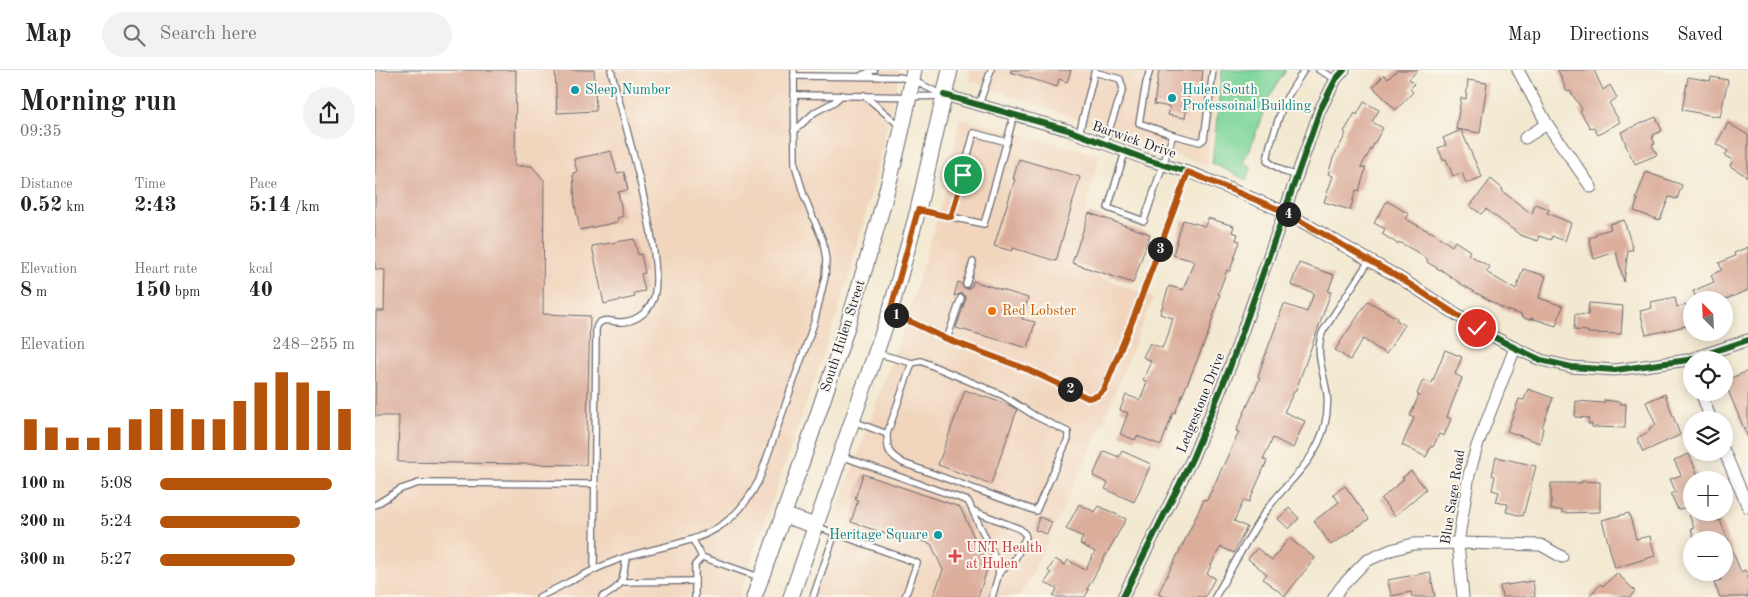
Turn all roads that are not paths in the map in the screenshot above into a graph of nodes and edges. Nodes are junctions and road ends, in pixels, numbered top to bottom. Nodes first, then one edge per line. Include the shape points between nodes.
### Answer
1 (611, 70) edge
2 (835, 70) edge
3 (874, 70) edge
4 (950, 70) edge
5 (991, 70) edge
6 (1150, 70) edge
7 (1213, 70) edge
8 (1304, 70) edge
9 (1319, 70) edge
10 (1344, 70) edge
11 (1518, 70) edge
12 (1095, 71) edge
13 (794, 73) edge
14 (913, 75) edge
15 (841, 76) junction
16 (858, 76) junction
17 (1336, 79) junction
18 (794, 95) junction
19 (842, 95) junction
20 (864, 95) junction
21 (945, 96) junction
22 (909, 97) junction
23 (979, 104) junction
24 (1015, 115) junction
25 (1547, 124) junction
26 (903, 128) junction
27 (794, 131) junction
28 (1079, 134) junction
29 (1173, 135) junction
30 (1525, 138) dead end
31 (1007, 142) junction
32 (1105, 144) junction
33 (1125, 152) junction
34 (1164, 165) junction
35 (1188, 172) junction
36 (1296, 175) junction
37 (1591, 186) dead end
38 (918, 210) junction
39 (1285, 212) junction
40 (951, 217) junction
41 (1369, 261) junction
42 (973, 262) dead end
43 (966, 284) dead end
44 (961, 298) dead end
45 (890, 312) junction
46 (947, 339) junction
47 (1748, 340) edge
48 (1515, 348) junction
49 (1721, 351) edge
50 (876, 353) junction
51 (912, 363) junction
52 (1683, 365) edge
53 (853, 421) junction
54 (887, 434) junction
55 (841, 456) junction
56 (1728, 461) edge
57 (595, 484) junction
58 (375, 505) edge
59 (1748, 507) edge
60 (974, 512) junction
61 (783, 515) junction
62 (816, 526) junction
63 (835, 533) junction
64 (693, 540) junction
65 (1458, 543) junction
66 (703, 556) junction
67 (626, 557) junction
68 (1562, 557) dead end
69 (594, 569) junction
70 (999, 574) junction
71 (761, 578) junction
72 (695, 581) junction
73 (622, 582) junction
74 (539, 597) edge
75 (602, 597) edge
76 (695, 597) edge
77 (754, 597) edge
78 (791, 597) edge
79 (813, 597) edge
80 (905, 597) edge
81 (992, 597) edge
82 (1123, 597) edge
83 (1215, 597) edge
84 (1334, 597) edge
85 (1463, 597) edge

1 - 57 lane via 643,194 656,287 652,304 641,315 622,322 603,320 596,329
2 - 15 lane
3 - 16 lane
4 - 21 main road
5 - 23 lane
6 - 29 lane via 1139,123
7 - 29 lane via 1203,139 1200,142
8 - 36 lane via 1284,102 1267,161
9 - 17 lane
10 - 17 street, Ledgestone Drive
11 - 25 street
12 - 28 lane
12 - 32 lane via 1119,79 1123,89
13 - 15 lane
13 - 18 lane
14 - 16 lane
14 - 21 lane
14 - 22 main road, South Hulen Street
15 - 16 lane
17 - 36 street, Ledgestone Drive via 1320,110
18 - 19 lane
18 - 27 lane
19 - 20 lane
19 - 27 lane via 815,112
20 - 22 lane
20 - 26 lane
21 - 22 lane
21 - 23 street, Barwick Drive
21 - 38 main road
22 - 26 main road, South Hulen Street
23 - 24 street, Barwick Drive
24 - 28 street, Barwick Drive
24 - 31 lane
25 - 30 street
25 - 37 street
26 - 61 main road, South Hulen Street via 865,269
27 - 64 lane via 798,177 823,241 826,260 822,293 754,490 725,523
28 - 32 street, Barwick Drive
29 - 34 lane
31 - 40 lane via 984,224
31 - 40 lane via 974,133
32 - 33 street, Barwick Drive
33 - 34 street, Barwick Drive
33 - 34 lane via 1108,208 1144,221
34 - 35 street, Barwick Drive
35 - 39 street, Barwick Drive
35 - 46 lane via 1129,330 1104,390 1097,396 1088,398 1029,370
36 - 39 street, Ledgestone Drive
38 - 40 lane
38 - 45 main road
39 - 41 street, Barwick Drive
39 - 82 street, Ledgestone Drive via 1230,367 1196,450
41 - 48 street, Barwick Drive
41 - 83 lane via 1319,338 1327,409 1319,441 1303,469 1262,516
42 - 43 lane
44 - 46 lane
45 - 46 lane
45 - 50 main road
47 - 49 street, Barwick Drive
48 - 52 street, Barwick Drive via 1541,360 1571,366 1615,370
48 - 65 street, Blue Sage Road via 1477,446
50 - 51 lane
50 - 53 main road
51 - 54 lane
51 - 54 lane via 921,361 1002,395 1068,432 1068,439 1035,511 903,463 890,454
53 - 54 lane
53 - 55 main road
55 - 60 lane via 968,500
55 - 62 main road
56 - 59 street
57 - 58 lane via 419,483 401,489
57 - 69 lane
60 - 70 lane via 997,562
60 - 70 lane via 1020,529 1025,534 1015,559
61 - 62 main road
61 - 71 main road, South Hulen Street
62 - 63 lane
62 - 78 main road
63 - 79 lane
63 - 80 lane via 917,563
64 - 66 lane
64 - 67 lane
65 - 68 street via 1541,545
65 - 84 street via 1413,544 1391,550 1366,561
65 - 85 street, Blue Sage Road
66 - 71 lane
66 - 72 lane via 695,566
67 - 69 lane
67 - 73 lane
69 - 74 lane
70 - 81 lane
71 - 77 main road, South Hulen Street
72 - 73 lane
72 - 76 lane
73 - 75 lane

